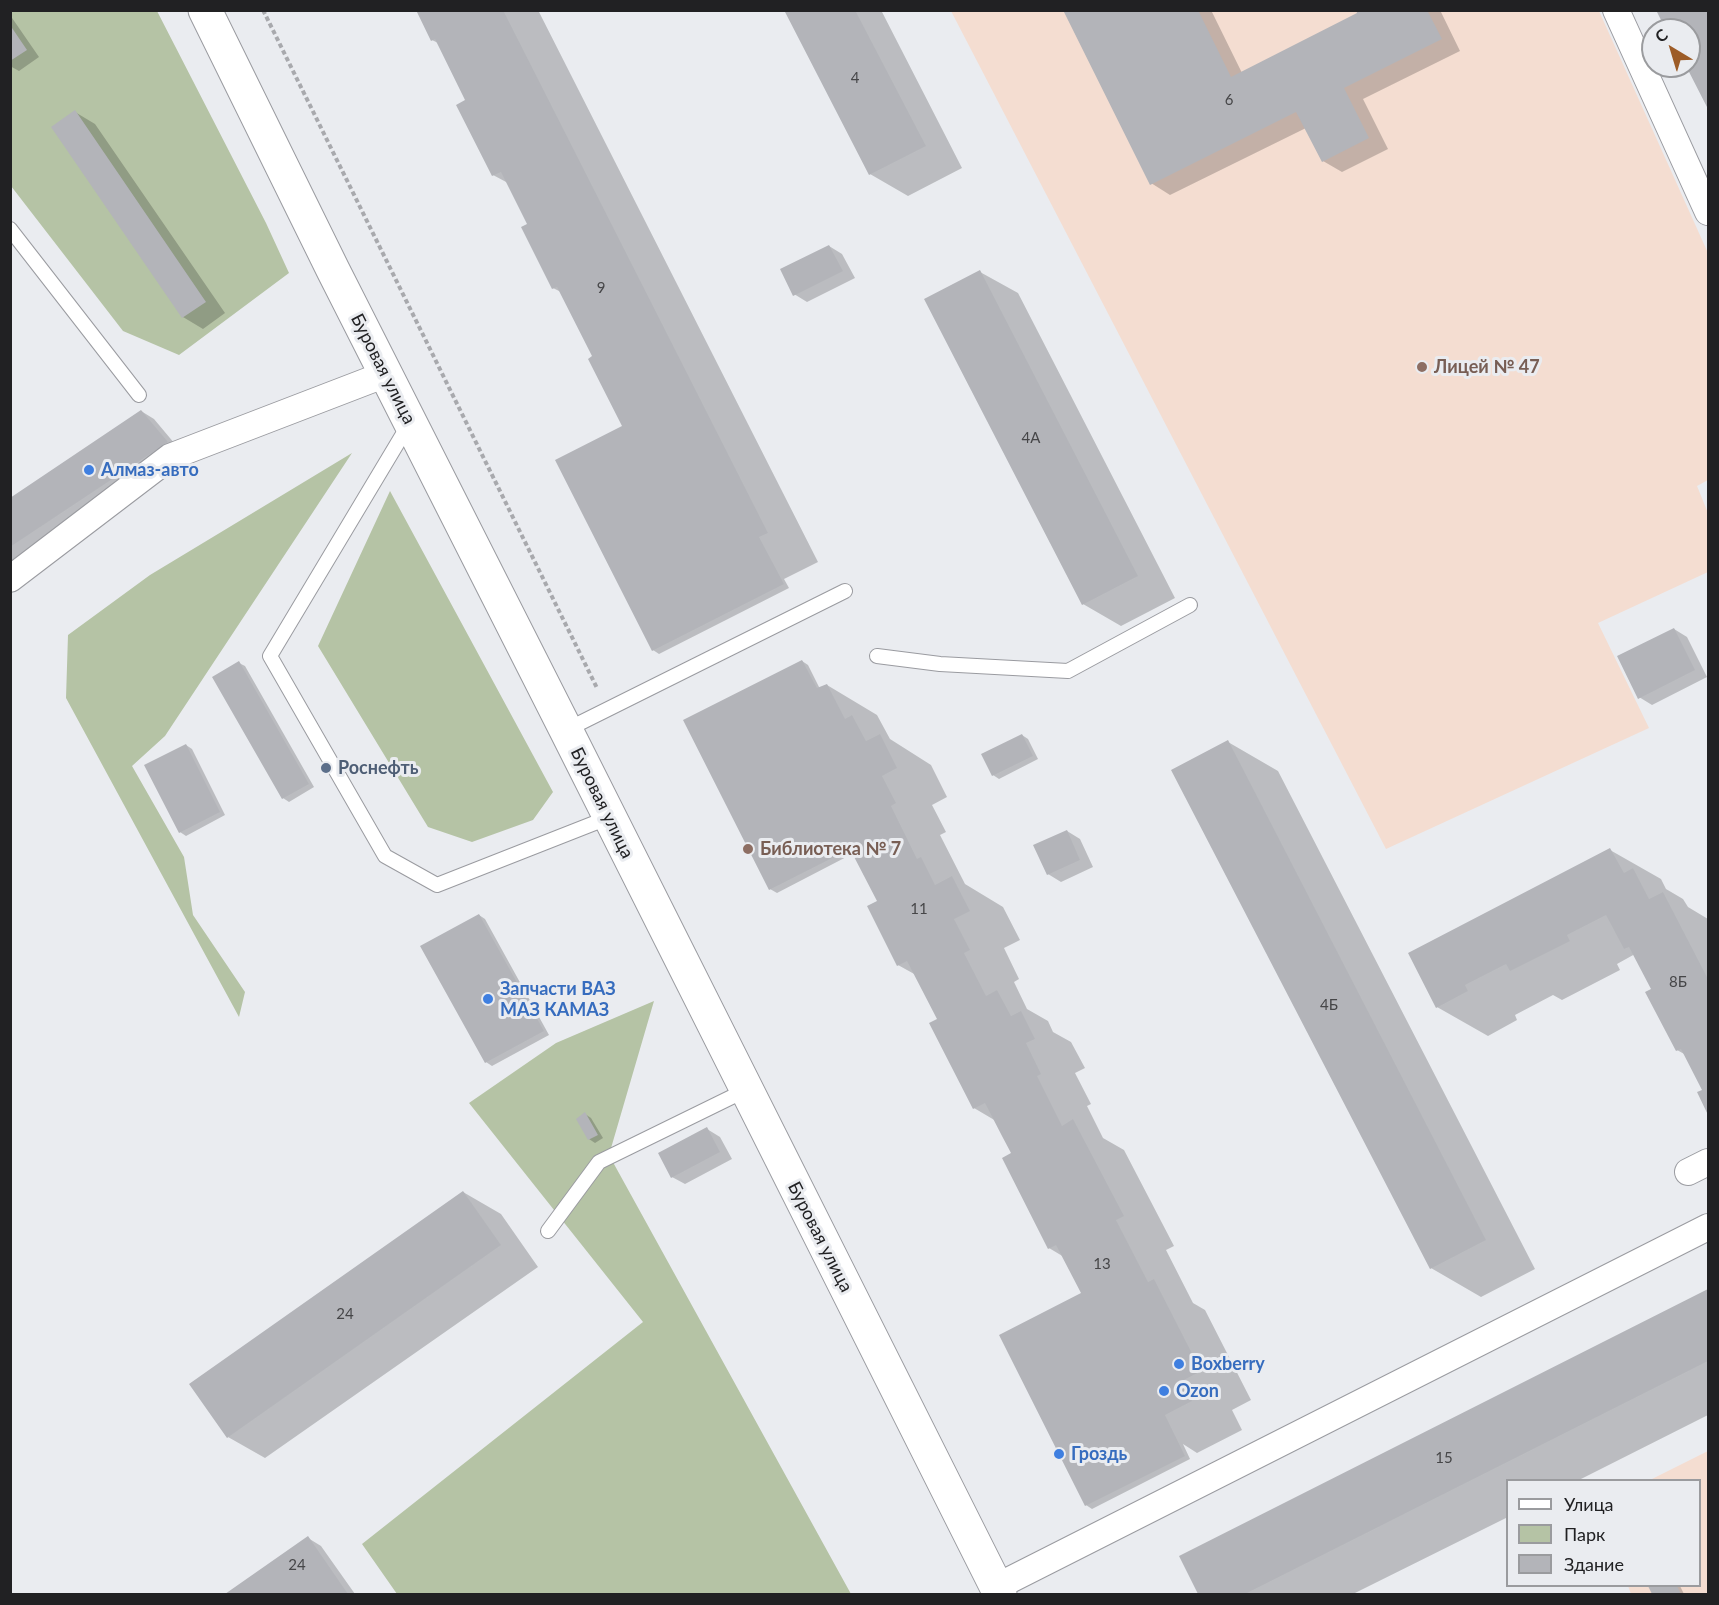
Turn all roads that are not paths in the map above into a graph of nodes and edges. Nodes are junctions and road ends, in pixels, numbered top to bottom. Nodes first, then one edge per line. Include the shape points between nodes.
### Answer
1 (205, 10) edge
2 (1616, 10) edge
3 (1708, 212) edge
4 (10, 229) edge
5 (386, 374) junction
6 (139, 394) dead end
7 (410, 422) junction
8 (10, 579) edge
9 (845, 591) dead end
10 (1190, 605) dead end
11 (877, 656) dead end
12 (566, 730) junction
13 (610, 818) junction
14 (746, 1090) junction
15 (1708, 1227) edge
16 (548, 1231) dead end
17 (998, 1591) edge

1 - 5 main road, Буровая улица
2 - 3 street
4 - 6 lane
5 - 7 main road, Буровая улица
5 - 8 street via 170,456
7 - 12 main road, Буровая улица
7 - 13 lane via 270,656 385,856 437,885
9 - 12 lane
10 - 11 lane via 1068,671 940,664
12 - 13 main road, Буровая улица
13 - 14 main road, Буровая улица
14 - 16 lane via 599,1162
14 - 17 main road, Буровая улица
15 - 17 street

